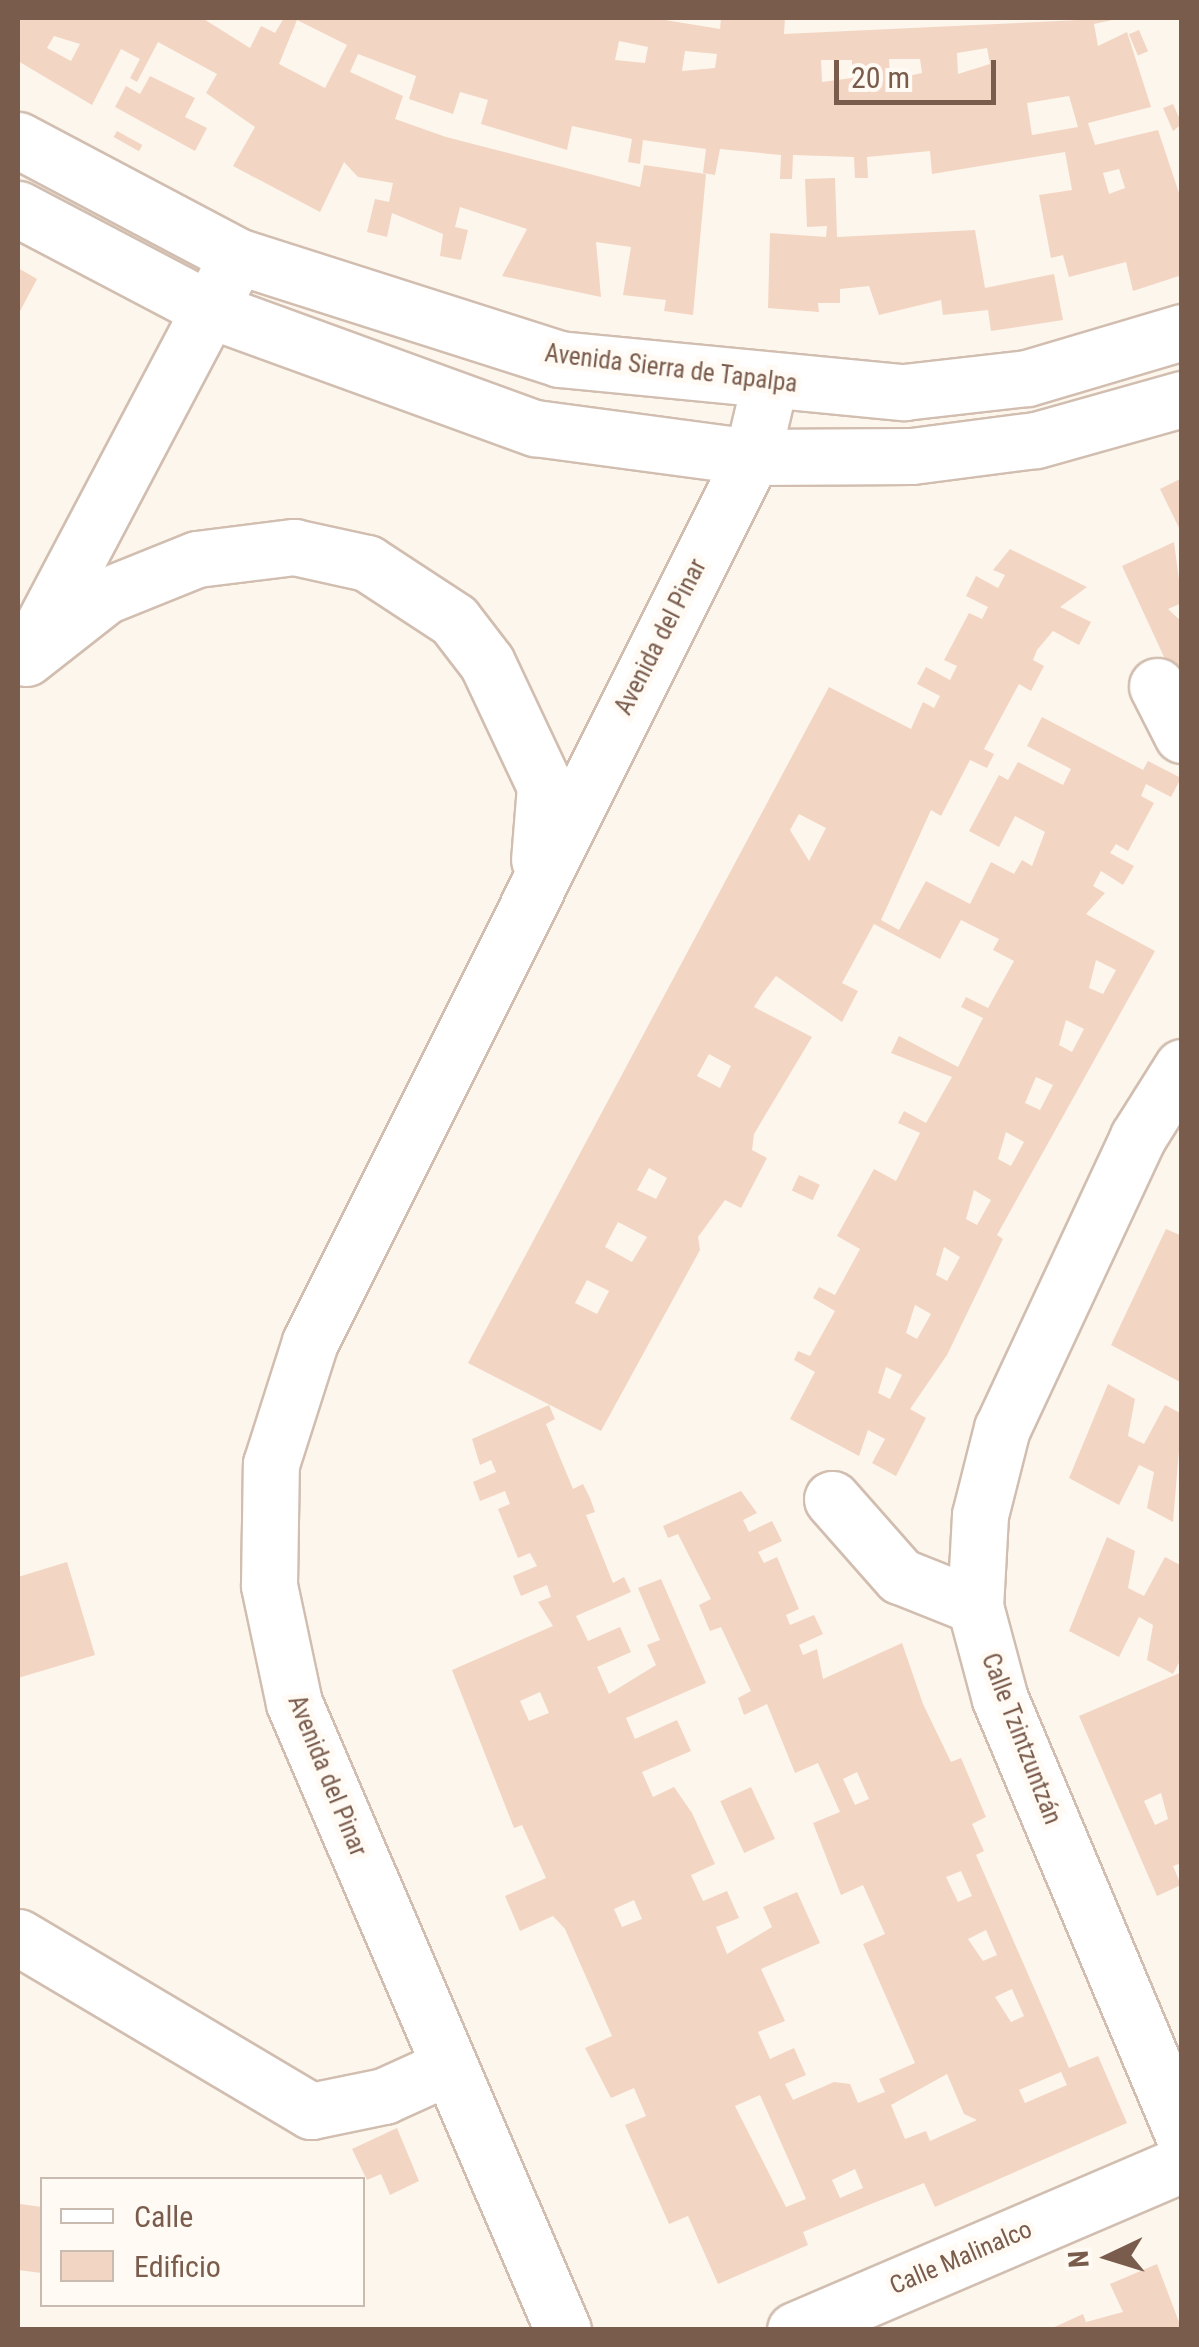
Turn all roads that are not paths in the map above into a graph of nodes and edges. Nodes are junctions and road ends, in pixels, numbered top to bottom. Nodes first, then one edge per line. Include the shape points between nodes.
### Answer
1 (18, 140) edge
2 (18, 210) edge
3 (237, 256) junction
4 (210, 310) junction
5 (1182, 332) edge
6 (769, 385) junction
7 (1182, 399) edge
8 (752, 456) junction
9 (22, 666) edge
10 (1158, 686) dead end
11 (1182, 735) edge
12 (538, 883) junction
13 (1182, 1067) edge
14 (832, 1499) dead end
15 (975, 1606) junction
16 (18, 1937) edge
17 (450, 2066) junction
18 (1182, 2132) edge
19 (1182, 2164) edge
20 (564, 2330) edge
21 (795, 2330) edge

1 - 3 street, Avenida Sierra de Tapalpa
2 - 4 street
3 - 4 street, Avenida del Pinar
3 - 6 street, Avenida Sierra de Tapalpa via 559,359
4 - 8 street via 535,428
4 - 9 street, Avenida del Pinar
5 - 6 street, Avenida Sierra de Tapalpa via 1027,378 904,392
6 - 8 street, Avenida del Pinar
7 - 8 street via 1018,442 912,456
8 - 12 street, Avenida del Pinar
9 - 12 street, Avenida del Pinar via 105,596 197,559 294,546 367,563 454,620 487,662 545,786
10 - 11 street
12 - 17 street, Avenida del Pinar via 310,1342 270,1464 269,1585 294,1703
13 - 15 street, Calle Tzintzuntzán via 1138,1137 1002,1428 980,1515
14 - 15 street via 900,1576
15 - 18 street, Calle Tzintzuntzán via 1000,1700
16 - 17 street via 311,2112 384,2096
17 - 20 street, Avenida del Pinar
19 - 21 street, Calle Malinalco

